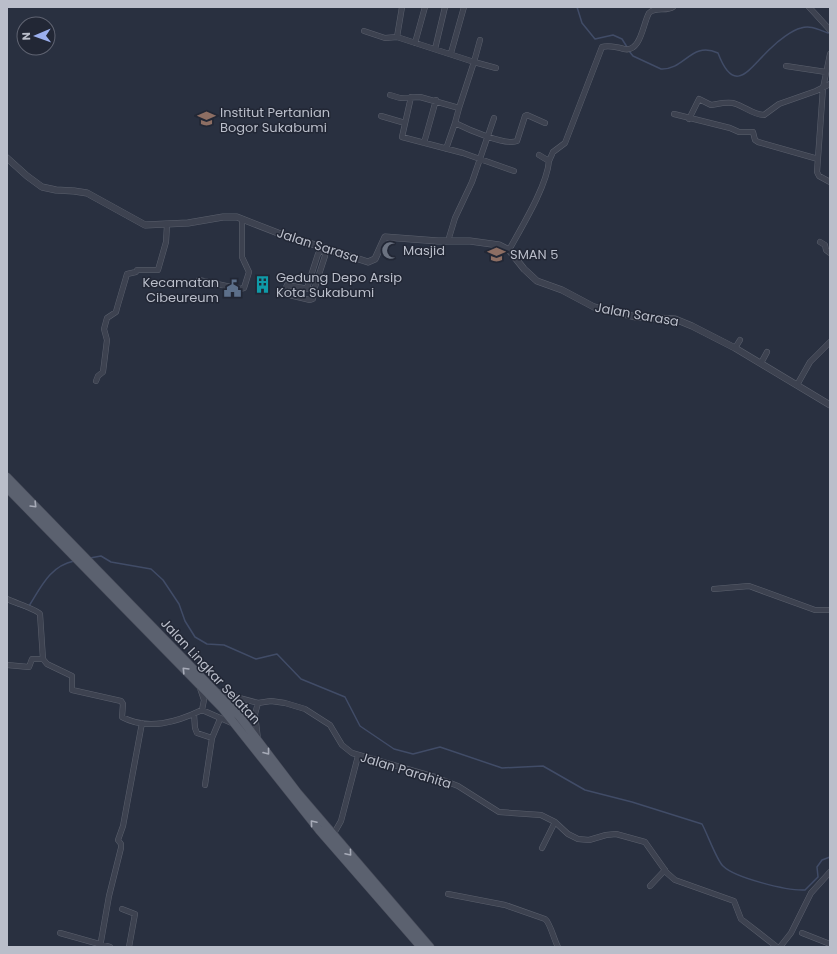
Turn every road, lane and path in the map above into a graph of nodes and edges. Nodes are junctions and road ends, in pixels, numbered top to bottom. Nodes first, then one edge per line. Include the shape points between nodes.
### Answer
1 (402, 7) edge
2 (425, 7) edge
3 (445, 7) edge
4 (464, 7) edge
5 (673, 7) edge
6 (809, 7) edge
7 (830, 30) edge
8 (364, 31) dead end
9 (397, 37) junction
10 (480, 40) dead end
11 (415, 43) junction
12 (435, 49) junction
13 (450, 54) junction
14 (830, 54) edge
15 (474, 62) junction
16 (786, 66) dead end
17 (496, 68) dead end
18 (826, 72) junction
19 (830, 84) edge
20 (823, 88) junction
21 (390, 95) dead end
22 (411, 97) junction
23 (436, 100) junction
24 (458, 108) junction
25 (674, 114) dead end
26 (381, 116) dead end
27 (494, 118) dead end
28 (690, 119) junction
29 (404, 123) junction
30 (455, 123) junction
31 (545, 123) dead end
32 (488, 137) junction
33 (424, 143) junction
34 (446, 149) junction
35 (539, 155) dead end
36 (7, 158) edge
37 (818, 159) junction
38 (479, 160) junction
39 (549, 161) junction
40 (514, 171) dead end
41 (830, 182) edge
42 (242, 219) junction
43 (167, 225) junction
44 (448, 241) junction
45 (820, 242) dead end
46 (324, 247) junction
47 (509, 250) junction
48 (830, 253) edge
49 (199, 280) dead end
50 (307, 288) junction
51 (314, 290) junction
52 (740, 340) dead end
53 (830, 342) edge
54 (735, 348) junction
55 (767, 352) dead end
56 (761, 363) junction
57 (96, 381) dead end
58 (797, 385) junction
59 (830, 405) edge
60 (7, 477) edge
61 (7, 488) edge
62 (714, 589) dead end
63 (7, 599) edge
64 (830, 610) edge
65 (43, 659) junction
66 (7, 665) edge
67 (197, 682) junction
68 (217, 692) junction
69 (258, 703) junction
70 (202, 710) junction
71 (194, 714) junction
72 (220, 718) junction
73 (142, 723) junction
74 (237, 725) junction
75 (212, 738) junction
76 (258, 740) junction
77 (358, 756) junction
78 (205, 785) dead end
79 (555, 822) junction
80 (333, 835) junction
81 (542, 848) dead end
82 (665, 870) junction
83 (830, 872) edge
84 (650, 886) dead end
85 (448, 894) dead end
86 (387, 904) junction
87 (122, 909) dead end
88 (60, 933) dead end
89 (802, 933) dead end
90 (830, 944) edge
91 (100, 946) edge
92 (110, 947) edge
93 (129, 947) edge
94 (421, 947) edge
95 (430, 947) edge
96 (558, 947) edge
97 (778, 947) edge

1 - 9 street
2 - 11 street
3 - 12 street
4 - 13 street
5 - 39 street via 652,10 649,13 634,48 602,47 565,143 553,152
6 - 7 street
8 - 9 street via 385,38
9 - 11 street
10 - 15 street
11 - 12 street
12 - 13 street
13 - 15 street
14 - 18 street
15 - 17 street
15 - 24 street
16 - 18 street
18 - 20 street
19 - 20 street
20 - 28 street via 779,104 764,115 734,103 718,102 711,105 698,99
20 - 37 street
21 - 22 street via 400,98
22 - 23 street
22 - 29 street
23 - 24 street
23 - 33 street
24 - 30 street
25 - 28 street
26 - 29 street
27 - 32 street
28 - 37 street via 739,132 753,132 758,142
29 - 33 street via 402,137
30 - 32 street
30 - 34 street
31 - 32 street via 527,115 514,143
32 - 38 street
33 - 34 street
34 - 38 street
35 - 39 street
36 - 43 street, Jalan Sarasa via 42,187 87,193 145,225
37 - 41 street via 818,174
38 - 40 street
38 - 44 street
39 - 47 street via 532,207
42 - 43 street, Jalan Sarasa via 223,217
42 - 46 street, Jalan Sarasa
42 - 49 street via 242,257 249,272 244,288
43 - 57 street via 166,242 158,270 137,270 127,274 118,308 107,318 104,328 107,340 103,372
44 - 46 street, Jalan Sarasa via 385,237 371,262
44 - 47 street, Jalan Sarasa via 494,243
45 - 48 street
46 - 50 street via 318,254
46 - 51 street via 325,256
47 - 54 street, Jalan Sarasa via 527,273 537,281 562,290 587,305 636,317 676,320
50 - 51 street
50 - 51 street via 288,285 284,292 310,300 313,299
52 - 54 street
53 - 58 street via 810,362
54 - 56 street, Jalan Sarasa
55 - 56 street
56 - 58 street, Jalan Sarasa
58 - 59 street, Jalan Sarasa
60 -> 68 main road, Jalan Lingkar Selatan
67 -> 61 main road, Jalan Lingkar Selatan
62 - 64 street via 749,586 815,610
63 - 65 street via 36,610 41,616
65 - 66 street via 32,659 29,667
65 - 73 street via 47,664 72,676 72,690 121,701 122,717
67 - 70 street via 204,700
67 - 74 main road, Jalan Lingkar Selatan
68 - 69 street, Jalan Parahita
68 - 76 main road, Jalan Lingkar Selatan
69 - 76 street via 255,714
69 - 77 street, Jalan Parahita via 285,703 304,710 330,725 342,745
70 - 71 street
70 - 72 street
71 - 73 street via 167,723
71 - 75 street via 197,733
72 - 74 street
72 - 75 street
73 - 91 street via 123,826 118,840 122,848 109,896
86 -> 74 main road, Jalan Lingkar Selatan via 300,807
75 - 78 street
76 -> 80 main road, Jalan Lingkar Selatan
77 - 79 street, Jalan Parahita via 458,786 499,812 541,815
77 - 80 street via 341,821
79 - 81 street
79 - 82 street, Jalan Parahita via 578,839 589,840 616,834 645,842
80 -> 86 main road, Jalan Lingkar Selatan
82 - 84 street
82 - 97 street, Jalan Parahita via 675,880 734,901 741,918
83 - 97 street via 811,892 791,933
85 - 96 street via 505,905 545,919
86 - 94 main road, Jalan Lingkar Selatan
86 - 95 main road, Jalan Lingkar Selatan
87 - 93 street via 135,914
88 - 91 street
89 - 90 street
91 - 92 street

